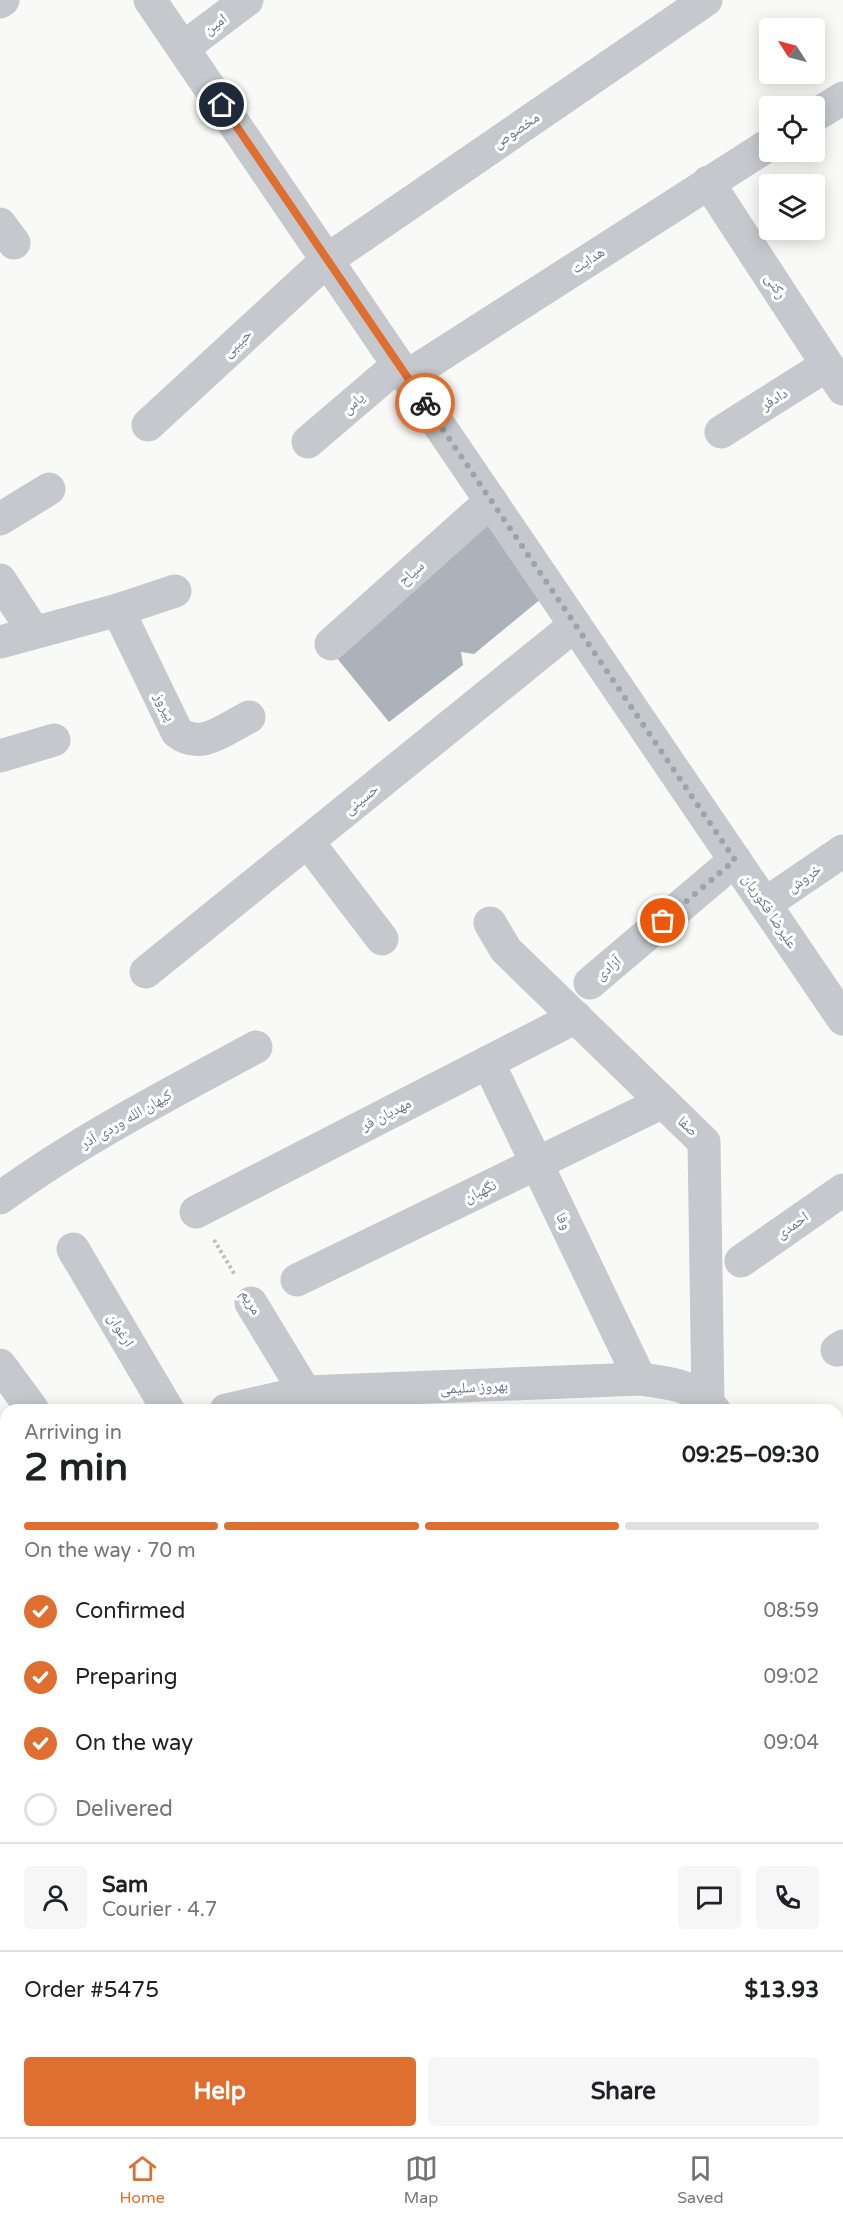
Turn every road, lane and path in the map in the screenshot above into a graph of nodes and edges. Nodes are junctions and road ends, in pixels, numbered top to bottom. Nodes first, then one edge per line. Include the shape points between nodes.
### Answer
1 (150, 0) edge
2 (247, 0) edge
3 (706, 0) edge
4 (183, 48) junction
5 (843, 98) edge
6 (825, 109) edge
7 (759, 151) edge
8 (708, 182) junction
9 (327, 260) junction
10 (402, 371) junction
11 (835, 377) edge
12 (147, 425) dead end
13 (721, 432) dead end
14 (308, 442) dead end
15 (49, 489) dead end
16 (491, 501) junction
17 (0, 519) edge
18 (0, 580) edge
19 (175, 591) dead end
20 (118, 610) junction
21 (575, 625) junction
22 (34, 632) junction
23 (0, 642) edge
24 (331, 644) dead end
25 (249, 717) dead end
26 (54, 740) dead end
27 (0, 756) edge
28 (308, 842) junction
29 (843, 851) edge
30 (735, 860) junction
31 (765, 904) junction
32 (490, 923) dead end
33 (382, 939) dead end
34 (146, 972) dead end
35 (591, 983) dead end
36 (576, 1017) junction
37 (843, 1019) edge
38 (256, 1047) dead end
39 (488, 1062) junction
40 (663, 1102) junction
41 (537, 1163) junction
42 (843, 1190) edge
43 (0, 1198) edge
44 (196, 1212) joint
45 (73, 1249) dead end
46 (741, 1261) dead end
47 (297, 1280) dead end
48 (252, 1303) joint
49 (0, 1365) edge
50 (640, 1379) junction
51 (305, 1392) junction
52 (402, 1400) edge
53 (29, 1404) edge
54 (164, 1404) edge
55 (252, 1404) edge
56 (708, 1404) edge
57 (711, 1404) edge

1 - 4 street, علیرضا فکوریان
2 - 4 street, امین
3 - 9 street, مخصوص
4 - 9 street, علیرضا فکوریان
5 - 6 street
7 - 8 street, هدایت
8 - 10 street, هدایت
8 - 11 street, رکنی
9 - 10 street, علیرضا فکوریان
9 - 12 street, حبیبی
10 - 14 street, یاس
10 - 16 street, علیرضا فکوریان
11 - 13 street, دادفر
15 - 17 street
16 - 21 street, علیرضا فکوریان
16 - 24 street, سیاح
18 - 22 street
19 - 20 street
20 - 22 street
20 - 25 street, پیروز via 177,732 200,741
21 - 28 street, حسینی
21 - 30 street, علیرضا فکوریان
22 - 23 street
26 - 27 street
28 - 33 street
28 - 34 street, حسینی
29 - 31 street, خروش
30 - 31 street, علیرضا فکوریان
30 - 35 street, آزادی
31 - 37 street, علیرضا فکوریان
32 - 36 street, صفا via 506,950
36 - 39 street, مهدیان فر
36 - 40 street, صفا
38 - 43 street, کیهان الله وردی آذر via 132,1114
39 - 41 street, وفا
39 - 44 street, مهدیان فر
40 - 41 street, نگهبان
40 - 57 street, صفا via 704,1142
41 - 47 street, نگهبان
41 - 50 street, وفا
42 - 46 street, احمدی
44 - 48 path, مریم
45 - 54 street, ارغوان
48 - 51 street, مریم
49 - 53 street
50 - 52 street, بهروز سلیمی
50 - 56 street, بهروز سلیمی via 688,1387
51 - 52 street, بهروز سلیمی
51 - 55 street, بهروز سلیمی

